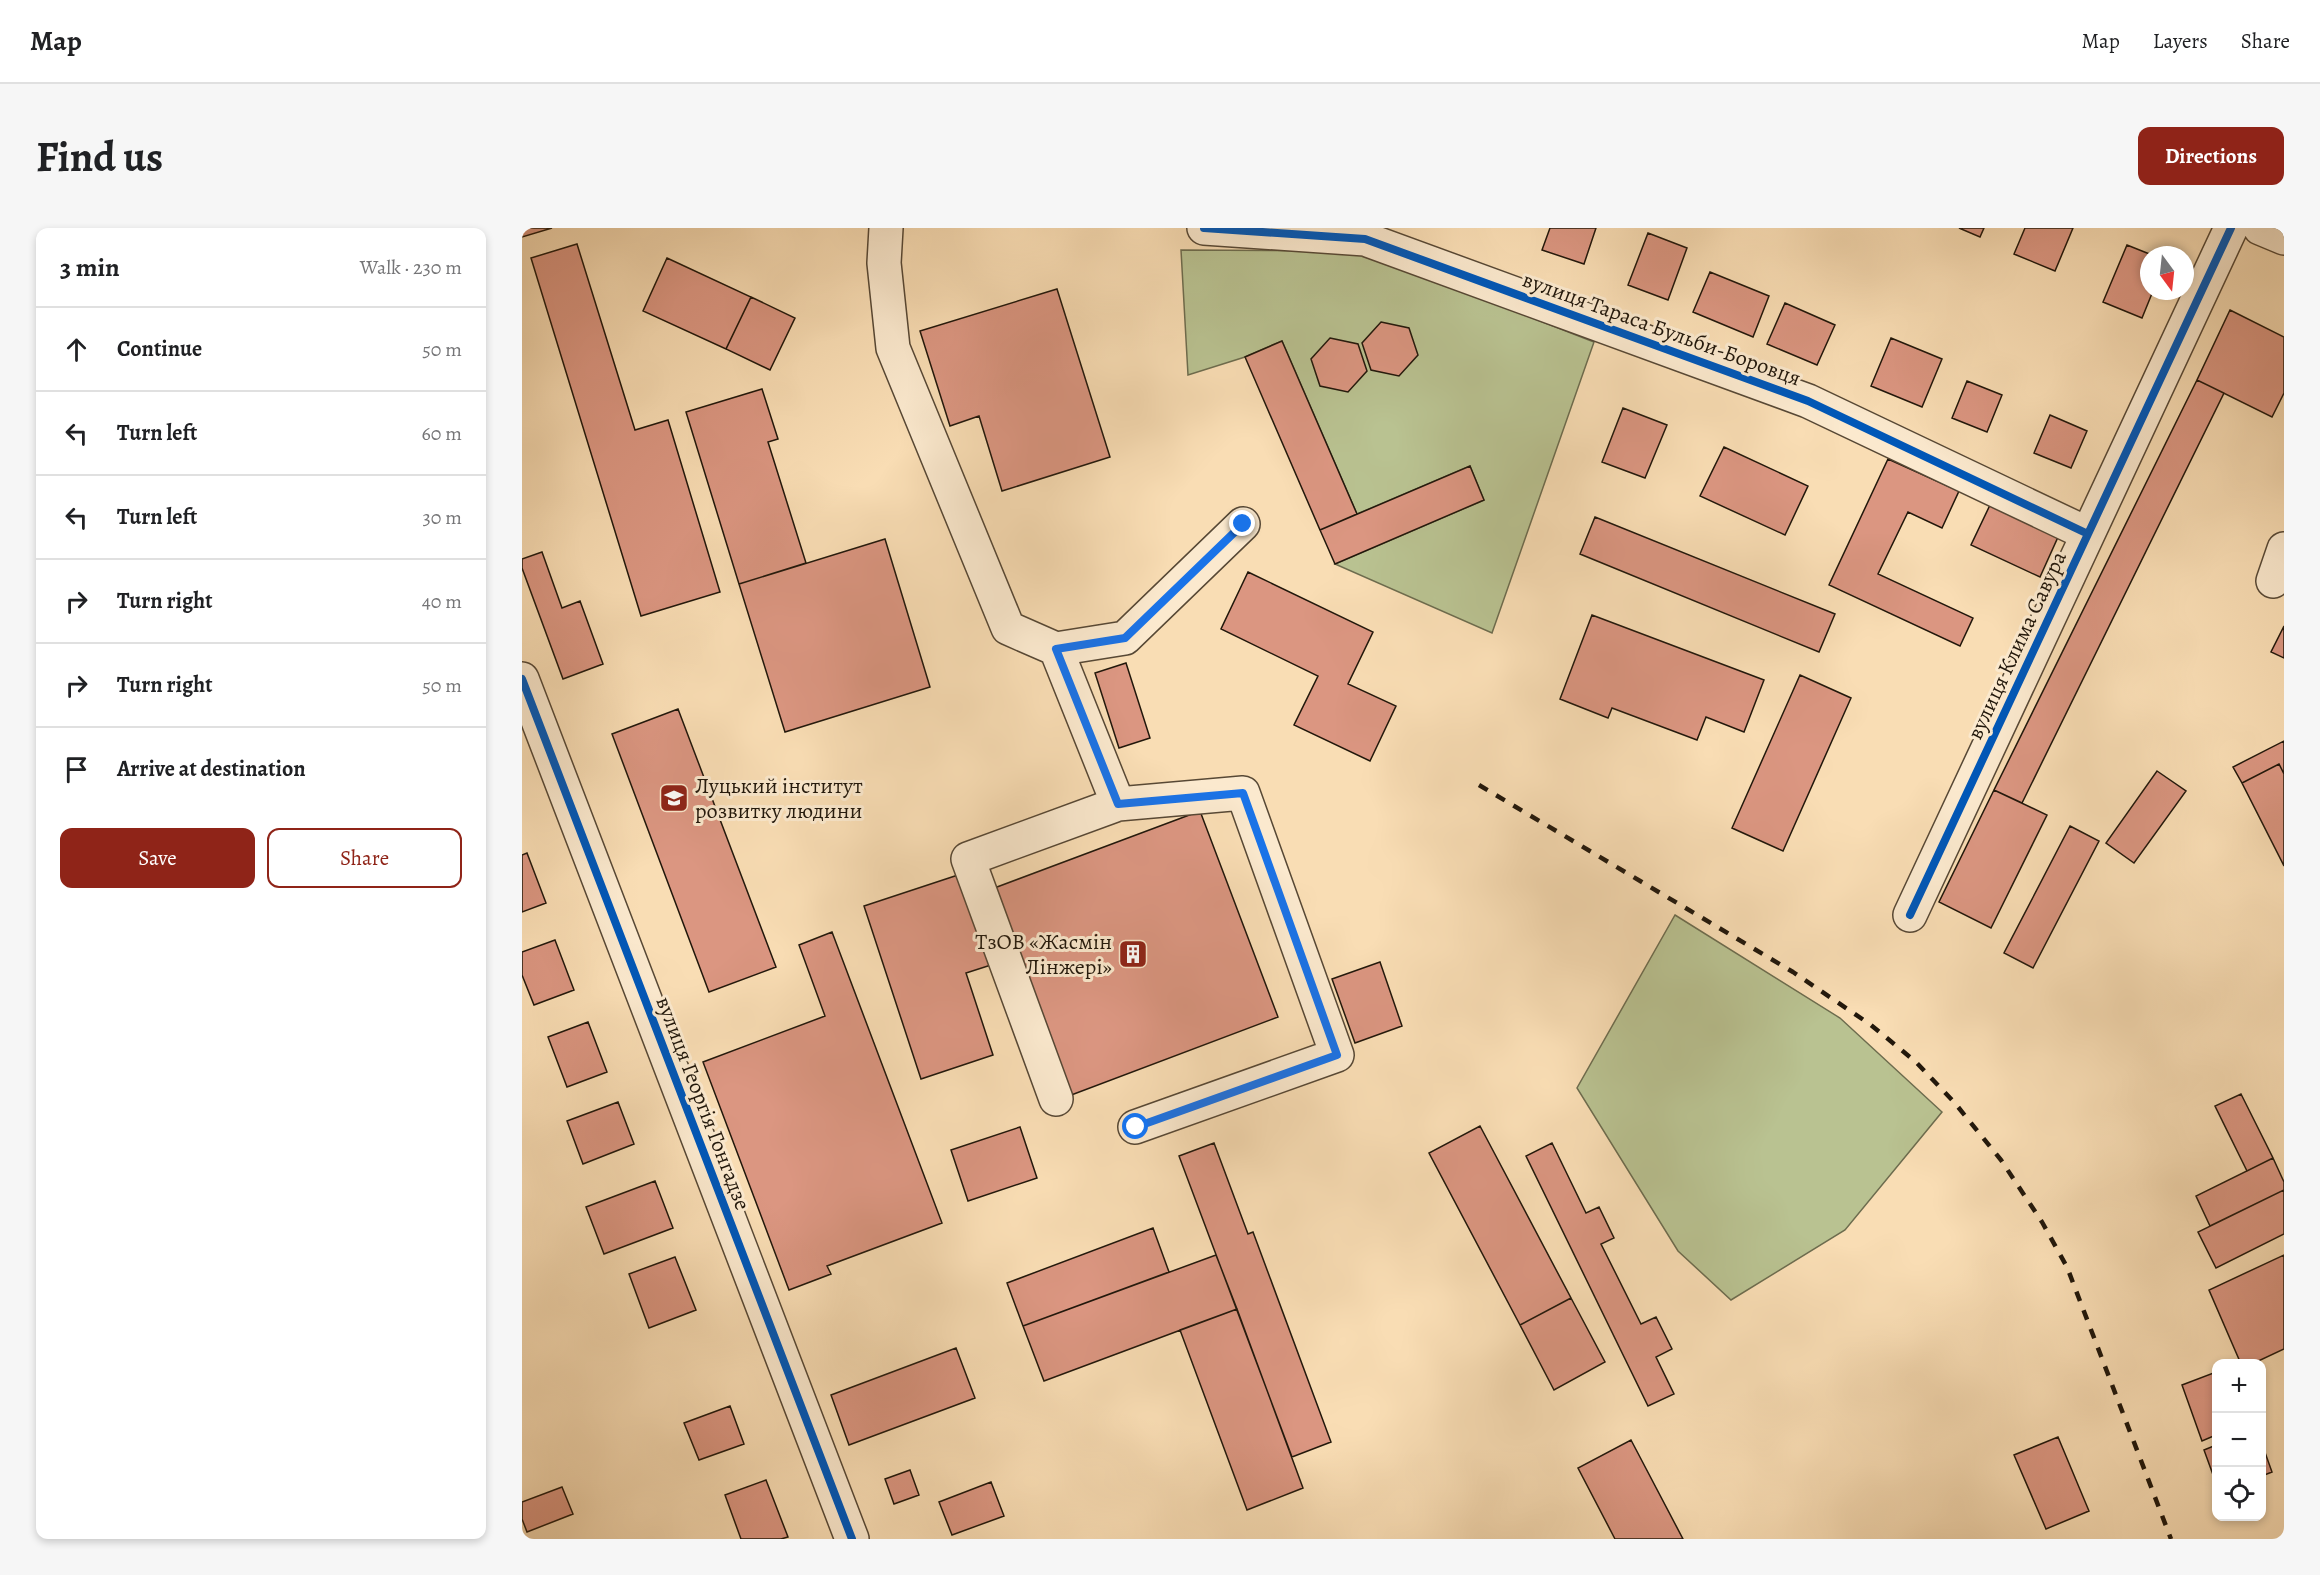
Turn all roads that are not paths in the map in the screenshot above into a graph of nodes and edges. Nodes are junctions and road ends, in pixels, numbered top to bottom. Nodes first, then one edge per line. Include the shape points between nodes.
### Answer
1 (886, 228) edge
2 (1204, 228) edge
3 (2231, 228) edge
4 (2260, 228) edge
5 (1272, 231) edge
6 (2284, 238) edge
7 (1243, 524) dead end
8 (2088, 534) junction
9 (2284, 549) edge
10 (2273, 581) dead end
11 (1056, 649) junction
12 (522, 680) edge
13 (1118, 804) junction
14 (1910, 915) dead end
15 (1056, 1099) dead end
16 (1136, 1127) dead end
17 (852, 1539) edge

1 - 11 street via 884,263 893,348 1008,628
2 - 5 street, вулиця Тараса Бульби-Боровця
3 - 8 street, вулиця Клима Савура
4 - 6 street
5 - 8 street, вулиця Тараса Бульби-Боровця via 1365,238 1808,401
7 - 11 street via 1125,638
8 - 14 street, вулиця Клима Савура
9 - 10 street
11 - 13 street
12 - 17 street, вулиця Георгія Гонгадзе
13 - 15 street via 968,859
13 - 16 street via 1243,793 1337,1055

